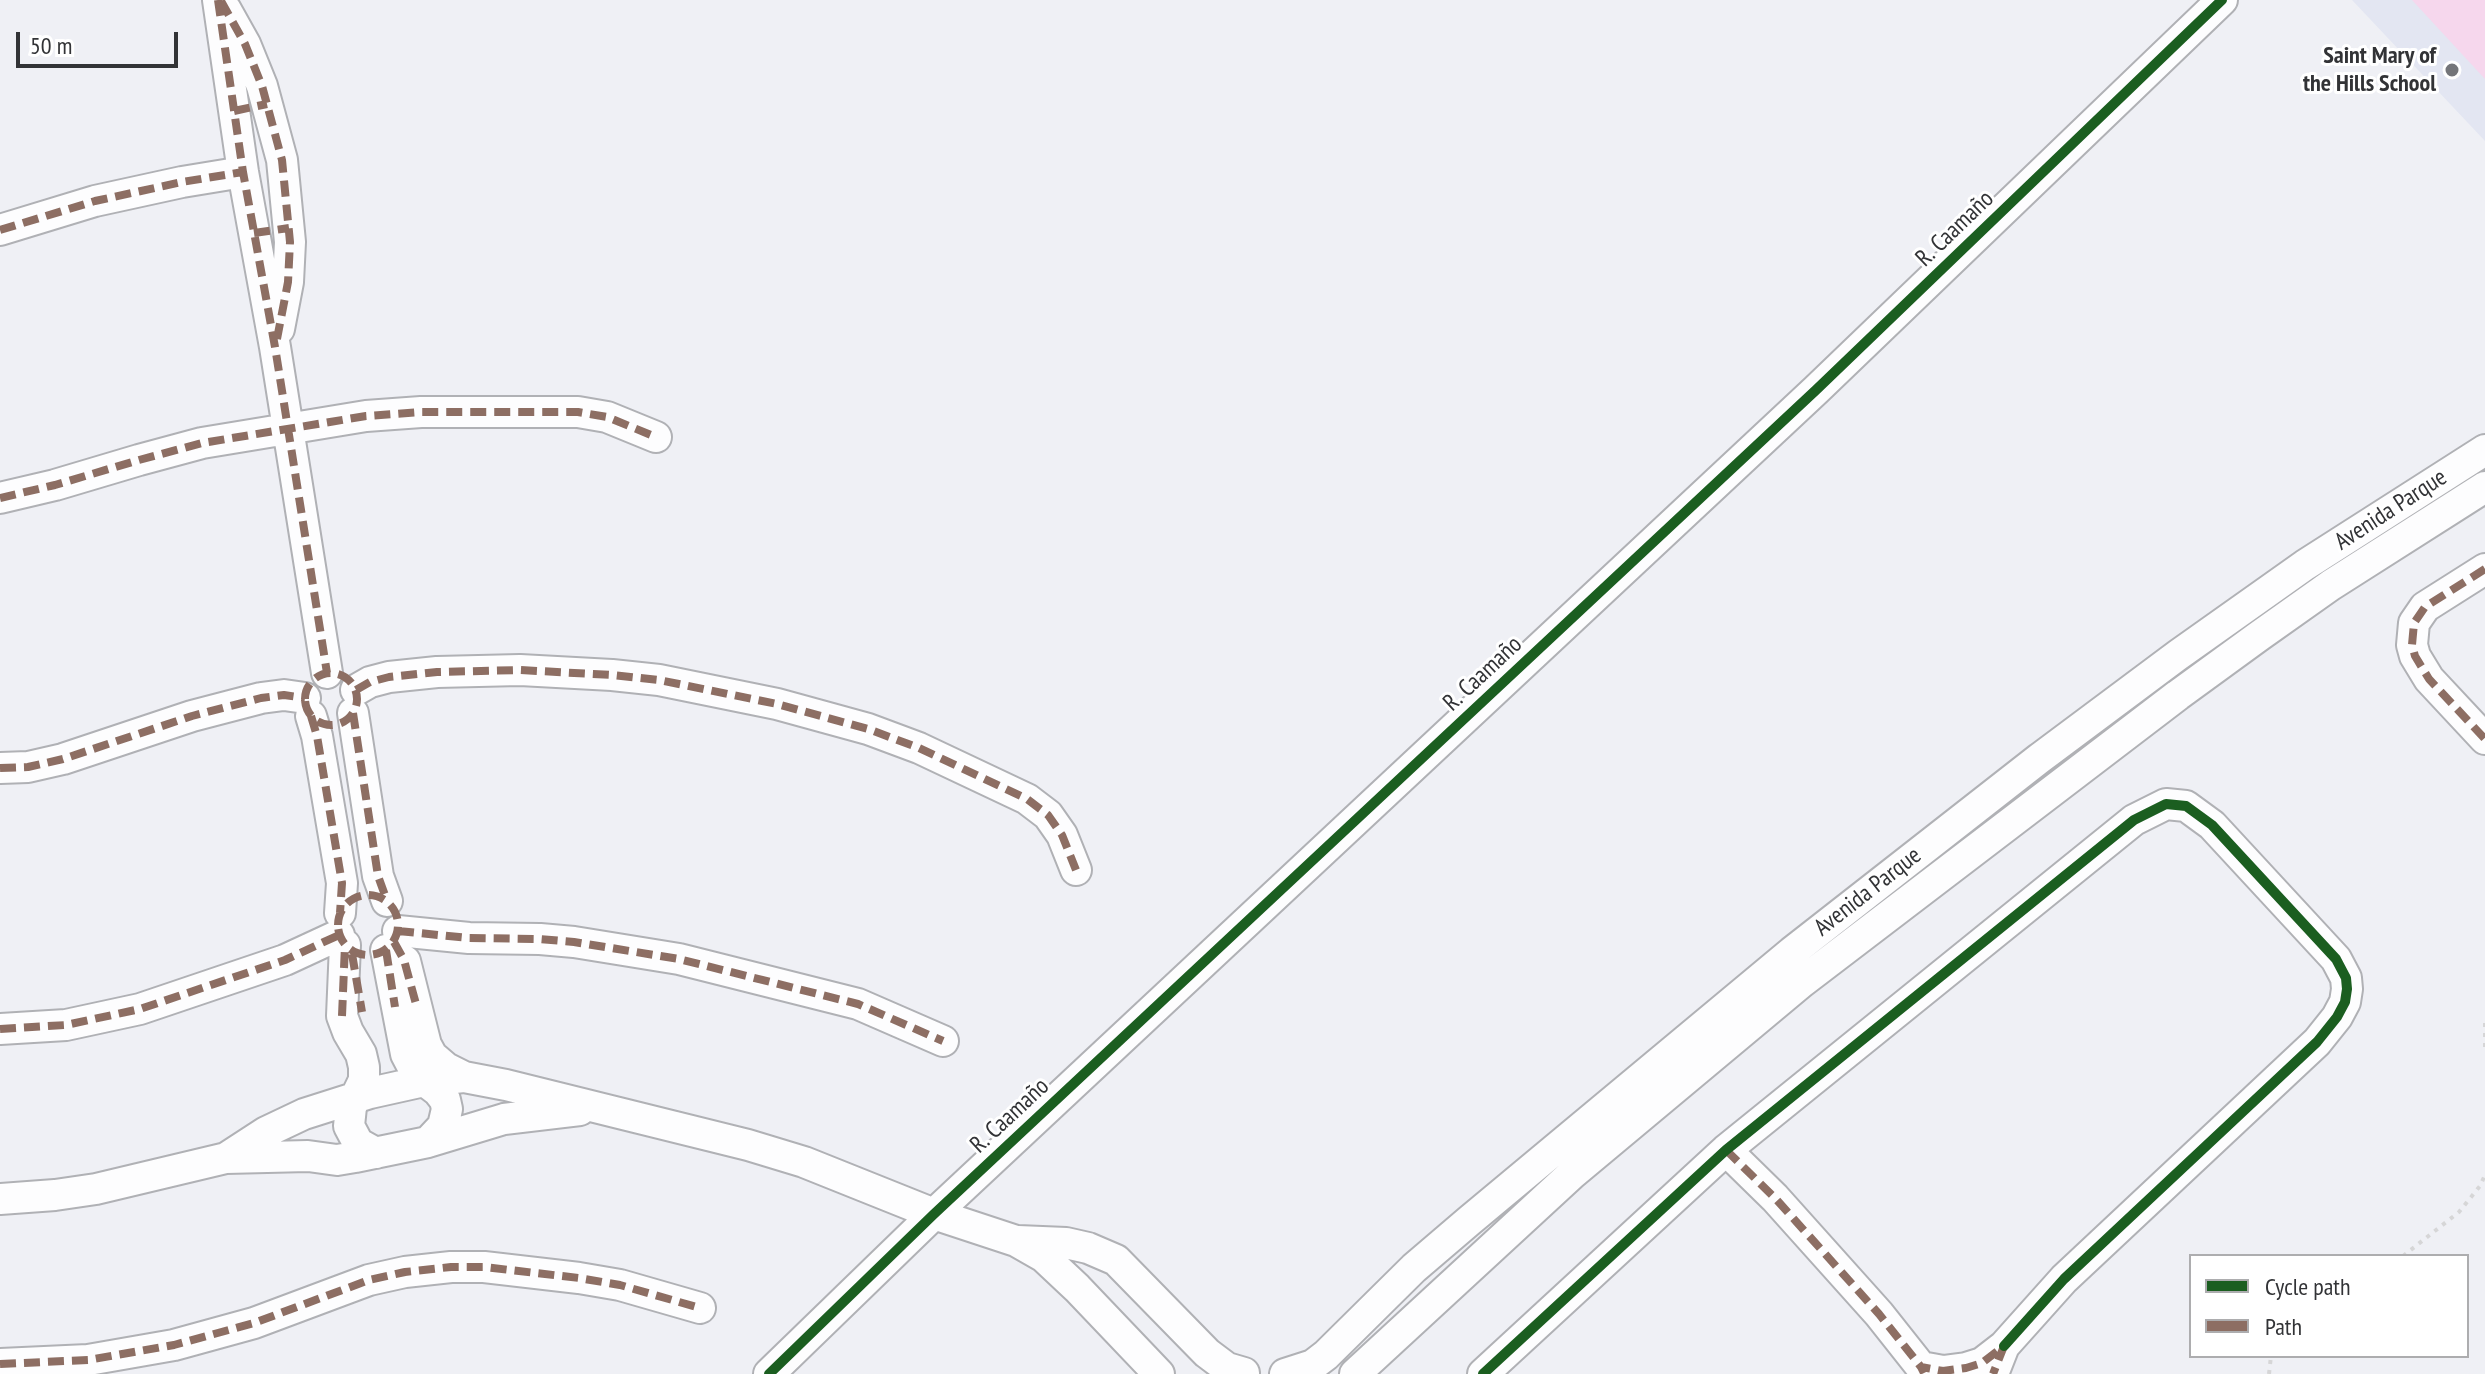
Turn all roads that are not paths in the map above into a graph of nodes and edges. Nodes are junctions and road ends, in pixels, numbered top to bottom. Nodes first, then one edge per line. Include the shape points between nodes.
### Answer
1 (219, 0) edge
2 (2222, 0) edge
3 (267, 104) junction
4 (234, 111) junction
5 (243, 172) junction
6 (289, 228) junction
7 (0, 230) edge
8 (254, 233) junction
9 (275, 347) junction
10 (288, 428) junction
11 (656, 437) dead end
12 (2485, 450) edge
13 (2485, 487) edge
14 (0, 498) edge
15 (2485, 569) edge
16 (327, 673) junction
17 (354, 701) junction
18 (308, 707) junction
19 (2485, 739) edge
20 (0, 768) edge
21 (1076, 870) dead end
22 (387, 901) junction
23 (344, 936) junction
24 (393, 941) junction
25 (0, 1029) edge
26 (402, 1040) junction
27 (943, 1041) dead end
28 (369, 1047) junction
29 (464, 1077) junction
30 (424, 1081) junction
31 (364, 1096) junction
32 (598, 1108) junction
33 (428, 1142) junction
34 (1726, 1150) junction
35 (376, 1153) junction
36 (226, 1158) junction
37 (0, 1199) edge
38 (934, 1214) junction
39 (1016, 1241) junction
40 (1156, 1301) junction
41 (700, 1308) dead end
42 (1117, 1330) junction
43 (2004, 1346) junction
44 (0, 1364) edge
45 (89, 1367) edge
46 (1923, 1371) edge
47 (769, 1374) edge
48 (1159, 1374) edge
49 (1243, 1374) edge
50 (1261, 1374) edge
51 (1285, 1374) edge
52 (1355, 1374) edge
53 (1483, 1374) edge
54 (1993, 1374) edge

1 - 3 street via 245,44
1 - 4 street
2 - 38 street, R. Caamaño via 1816,390
3 - 4 street
3 - 6 street via 282,160
4 - 5 street
5 - 7 street via 95,201
5 - 8 street
6 - 8 street
6 - 9 street via 288,282
8 - 9 street
9 - 10 street
10 - 11 street via 421,412 578,412 607,417
10 - 14 street via 202,443
10 - 16 street
12 - 51 street, Avenida Parque via 2305,565 2040,758 1792,952 1567,1139 1414,1268 1326,1355
13 - 52 street, Avenida Parque via 2259,636 1802,982 1572,1174
15 - 19 street via 2425,607 2414,623 2412,645 2429,679
16 - 17 street via 344,676
16 - 18 street via 311,681
17 - 18 street via 348,719 333,725 324,725
17 - 21 street via 370,682 389,677 520,670 659,680 777,704 919,748 1027,799 1062,835
17 - 22 street via 378,876
18 - 20 street via 284,695 261,698 63,759
18 - 23 street via 342,883
22 - 23 street via 361,895 345,905
22 - 24 street via 397,915
23 - 24 street via 369,956
23 - 25 street via 140,1009 66,1025
23 - 28 street
23 - 31 street via 342,1016 361,1054
24 - 26 street
24 - 27 street via 563,941 691,961 858,1004
24 - 29 street via 412,985 426,1045 446,1068
26 - 28 street
26 - 30 street
28 - 31 street via 373,1074
29 - 30 street
29 - 32 street
30 - 31 street
30 - 33 street via 438,1091 447,1109 443,1126
31 - 35 street via 349,1116 352,1135
31 - 36 street via 292,1120
32 - 33 street via 504,1119
32 - 38 street via 804,1162
33 - 35 street
34 - 43 street via 2134,820 2166,804 2197,812 2336,959 2346,978 2345,1002 2317,1042 2064,1279
34 - 46 street via 1879,1314
34 - 53 street
35 - 36 street via 337,1160
36 - 37 street via 96,1189
38 - 39 street
38 - 47 street, R. Caamaño
39 - 40 street via 1066,1243 1103,1253
39 - 42 street via 1044,1257
40 - 42 street via 1132,1303 1121,1312
40 - 49 street via 1207,1353
41 - 45 street via 579,1278 451,1267 369,1280 218,1334
42 - 48 street
43 - 46 street via 1966,1368
43 - 54 street
44 - 45 street
49 - 50 street

